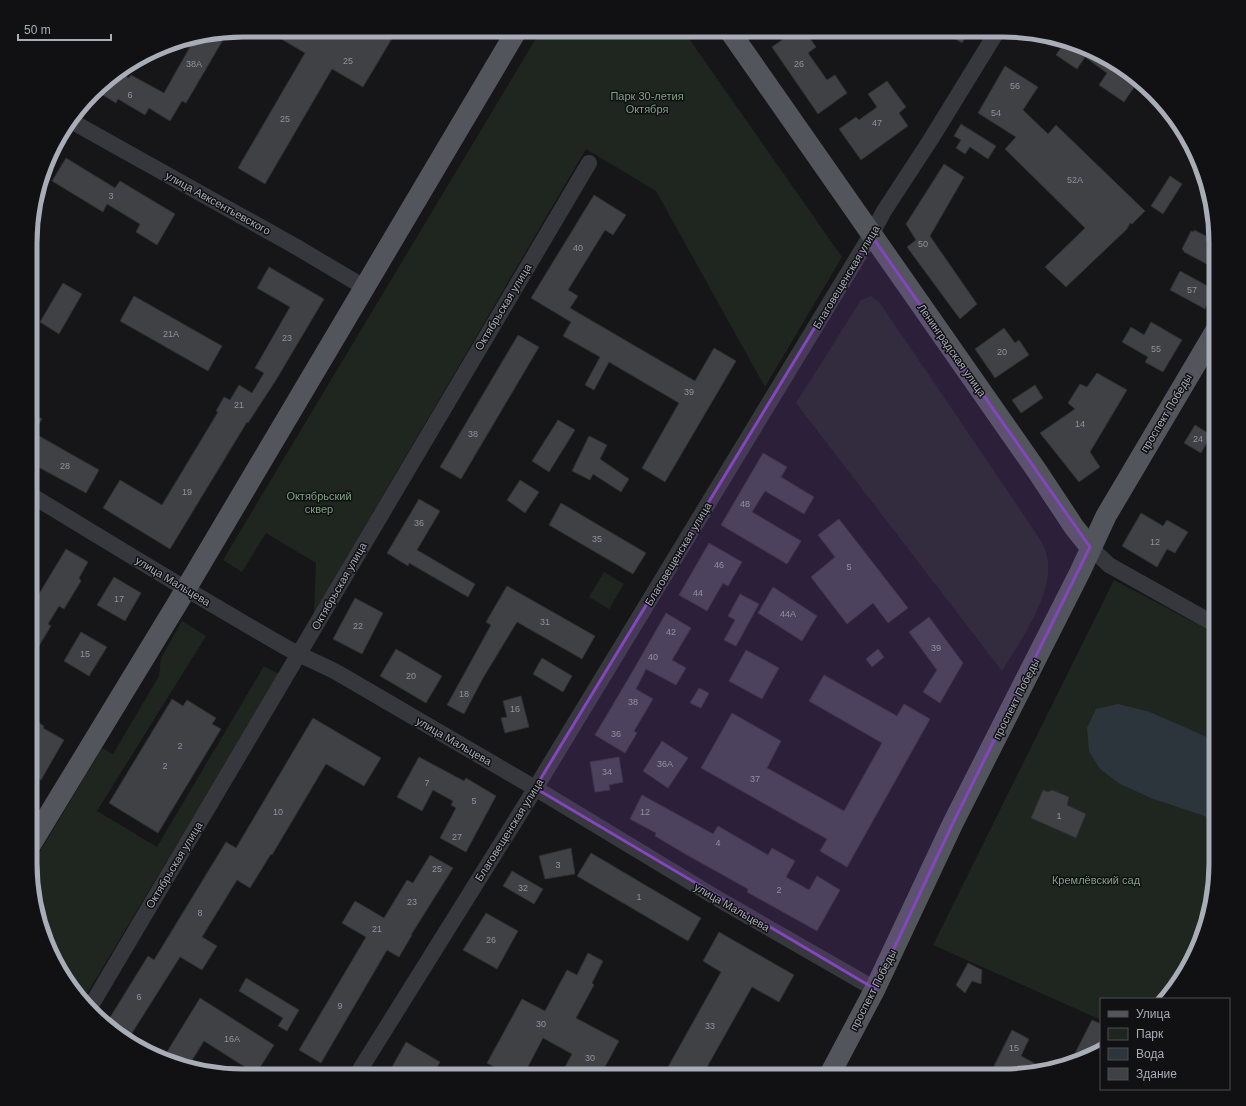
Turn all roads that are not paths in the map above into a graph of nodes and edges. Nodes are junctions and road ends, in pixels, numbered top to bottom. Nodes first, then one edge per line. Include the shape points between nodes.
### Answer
1 (513, 37) edge
2 (734, 37) edge
3 (994, 37) edge
4 (76, 123) edge
5 (589, 163) dead end
6 (872, 235) junction
7 (364, 287) junction
8 (1209, 342) edge
9 (37, 499) edge
10 (1090, 547) junction
11 (186, 589) junction
12 (1209, 620) edge
13 (299, 655) junction
14 (535, 788) junction
15 (37, 833) edge
16 (875, 989) junction
17 (92, 1004) edge
18 (360, 1069) edge
19 (833, 1069) edge

1 - 7 main road
2 - 6 main road, Ленинградская улица
3 - 6 street, Благовещенская улица via 884,211
4 - 7 street, улица Авксентьевского
5 - 13 street, Октябрьская улица
6 - 10 main road, Ленинградская улица
6 - 14 street, Благовещенская улица
7 - 11 main road
8 - 10 main road, проспект Победы via 1117,494
9 - 11 street, улица Мальцева
10 - 12 street, Ленинградская улица via 1109,565
10 - 16 main road, проспект Победы via 953,823
11 - 13 street, улица Мальцева
11 - 15 main road
13 - 14 street, улица Мальцева via 338,673
13 - 17 street, Октябрьская улица
14 - 16 street, улица Мальцева via 720,900
14 - 18 street, Благовещенская улица
16 - 19 main road, проспект Победы

